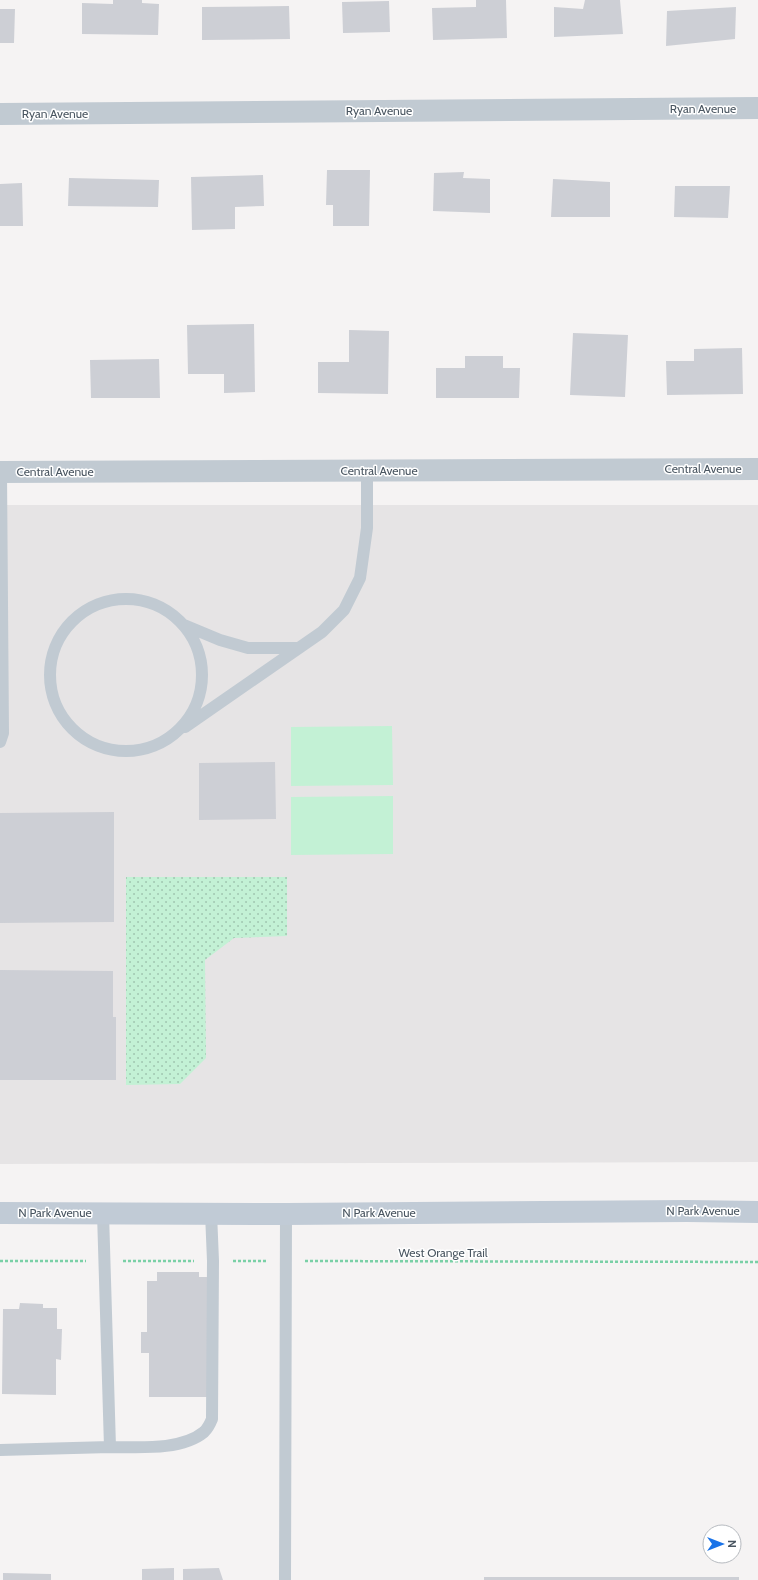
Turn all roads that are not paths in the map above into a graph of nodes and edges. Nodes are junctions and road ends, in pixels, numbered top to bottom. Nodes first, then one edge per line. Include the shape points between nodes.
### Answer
1 (758, 108) edge
2 (0, 114) edge
3 (758, 469) edge
4 (367, 471) junction
5 (1, 472) edge
6 (1, 532) edge
7 (184, 625) junction
8 (1, 635) edge
9 (298, 648) junction
10 (1, 734) edge
11 (170, 738) junction
12 (758, 1212) edge
13 (0, 1213) edge
14 (103, 1214) junction
15 (211, 1214) junction
16 (286, 1214) junction
17 (110, 1447) junction
18 (0, 1450) edge
19 (285, 1580) edge

1 - 2 street, Ryan Avenue
3 - 4 street, Central Avenue
4 - 5 street, Central Avenue
4 - 9 lane via 367,528 360,578 344,610 322,632
5 - 6 lane
6 - 8 lane
7 - 9 lane via 248,648
7 - 11 lane via 196,646 202,669 200,696 188,719
7 - 11 lane via 166,609 143,600 119,599 96,605 75,618 60,637 51,659 50,684 58,709 73,730 95,745 120,752 146,749
8 - 10 lane
9 - 11 lane
12 - 16 main road, N Park Avenue
13 - 14 main road, N Park Avenue
14 - 15 main road, N Park Avenue
14 - 17 lane
15 - 16 main road, N Park Avenue
15 - 17 lane via 214,1261 212,1419 205,1431 177,1444
16 - 19 lane
17 - 18 lane

